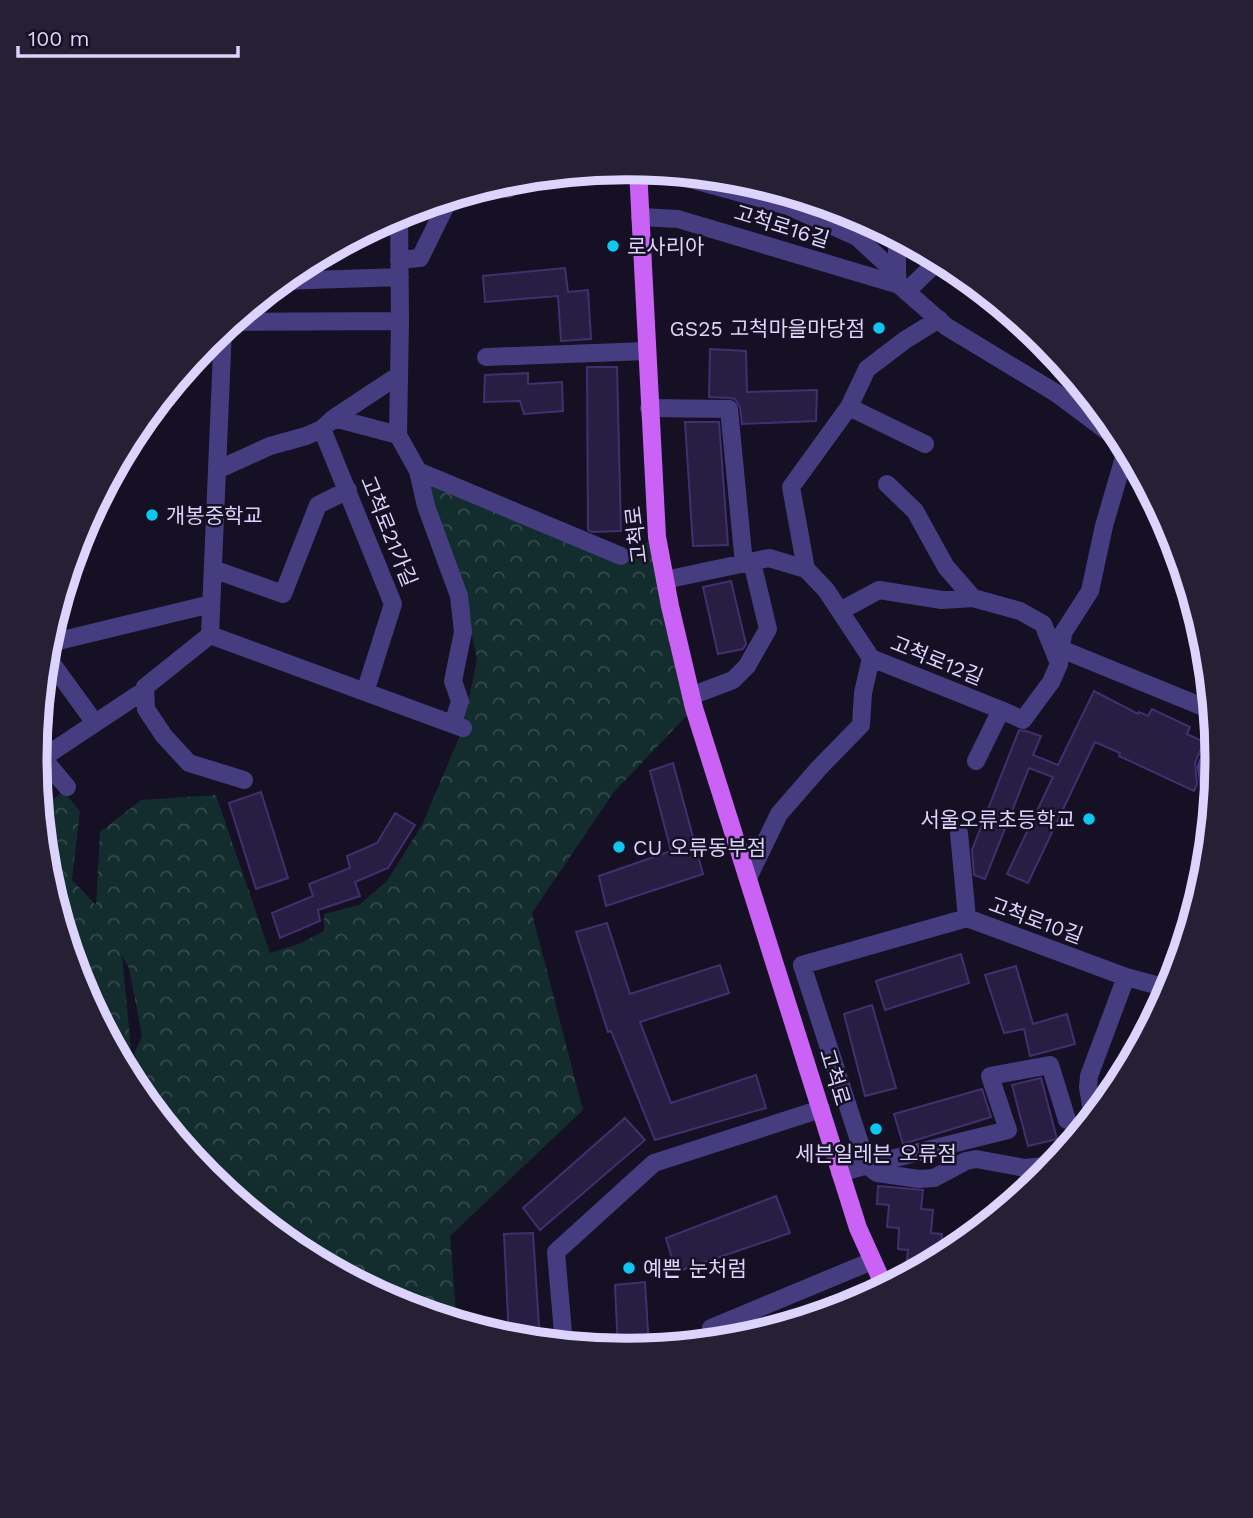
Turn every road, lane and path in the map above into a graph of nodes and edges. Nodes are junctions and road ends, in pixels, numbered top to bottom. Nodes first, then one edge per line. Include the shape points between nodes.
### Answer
1 (638, 180) edge
2 (725, 189) edge
3 (444, 209) edge
4 (640, 217) junction
5 (398, 227) edge
6 (898, 247) edge
7 (930, 265) edge
8 (400, 268) junction
9 (303, 279) edge
10 (901, 283) junction
11 (939, 319) junction
12 (400, 321) junction
13 (246, 322) edge
14 (222, 344) edge
15 (647, 351) junction
16 (486, 357) dead end
17 (399, 375) junction
18 (849, 407) junction
19 (649, 408) junction
20 (328, 423) junction
21 (1100, 426) edge
22 (398, 435) junction
23 (925, 444) dead end
24 (1123, 461) edge
25 (217, 470) junction
26 (418, 471) junction
27 (887, 484) dead end
28 (348, 490) junction
29 (621, 556) dead end
30 (748, 563) junction
31 (213, 569) junction
32 (806, 569) junction
33 (665, 580) junction
34 (973, 598) junction
35 (211, 604) junction
36 (840, 611) junction
37 (210, 635) junction
38 (59, 641) edge
39 (1060, 656) junction
40 (871, 658) junction
41 (55, 667) edge
42 (145, 690) junction
43 (365, 692) junction
44 (691, 696) junction
45 (1204, 708) edge
46 (1001, 710) junction
47 (96, 723) junction
48 (47, 752) edge
49 (976, 761) dead end
50 (47, 767) edge
51 (244, 780) dead end
52 (67, 787) dead end
53 (959, 833) dead end
54 (748, 878) junction
55 (968, 918) junction
56 (1126, 977) junction
57 (1160, 986) edge
58 (1091, 1105) edge
59 (821, 1109) junction
60 (1067, 1120) dead end
61 (867, 1165) junction
62 (1037, 1168) edge
63 (840, 1173) junction
64 (872, 1261) junction
65 (881, 1280) edge
66 (712, 1331) edge
67 (563, 1334) edge

1 - 4 main road, 고척로
2 - 10 street, 고척로 via 788,206 858,237
3 - 8 street via 420,258
4 - 10 street, 고척로16길 via 678,219
4 - 15 main road, 고척로
5 - 8 street
6 - 10 street
7 - 10 street
8 - 9 street
8 - 12 street
10 - 11 street, 고척로16길
11 - 18 street via 867,369
11 - 21 street, 고척로16길
12 - 13 street
12 - 17 street
14 - 25 street
15 - 16 street
15 - 19 main road, 고척로
17 - 20 street
17 - 22 street
18 - 23 street
18 - 32 street via 791,487
19 - 30 street via 729,409
19 - 33 main road, 고척로 via 657,537
20 - 22 street
20 - 25 street
20 - 28 street, 고척로21가길
22 - 26 street, 고척로21가길
24 - 39 street, 고척로16길 via 1090,592 1062,633
25 - 31 street
26 - 29 street
26 - 43 street, 고척로21가길 via 459,596 463,632 453,681 460,701 458,726
27 - 34 street via 915,511 946,567
28 - 31 street via 318,505 283,594
28 - 43 street, 고척로21가길 via 393,604
30 - 32 street via 769,558
30 - 33 street
30 - 44 street via 768,629 733,681
31 - 35 street
32 - 36 street, 고척로12길
33 - 44 main road, 고척로
34 - 36 street via 942,600 879,590
34 - 39 street via 1020,611 1043,624
35 - 37 street
35 - 38 street
36 - 40 street, 고척로12길
37 - 42 street
37 - 43 street, 고척로21가길
39 - 45 street
39 - 46 street, 고척로12길 via 1051,682 1023,720
40 - 46 street, 고척로12길
40 - 54 street via 861,726 779,814
41 - 47 street
42 - 47 street
42 - 51 street via 146,709 189,763
44 - 54 main road, 고척로
46 - 49 street, 고척로12길
47 - 48 street
50 - 52 street
53 - 55 street, 고척로10길
54 - 59 main road, 고척로
55 - 56 street, 고척로10길
55 - 61 street via 803,965
56 - 57 street, 고척로10길
56 - 58 street via 1089,1076
59 - 63 main road, 고척로
59 - 67 street via 654,1163 556,1252
60 - 61 street via 1050,1065 990,1076 1009,1130
61 - 62 street via 877,1173 919,1179 934,1178 976,1158
61 - 63 street
63 - 64 main road, 고척로
64 - 65 main road, 고척로
64 - 66 street via 711,1328

